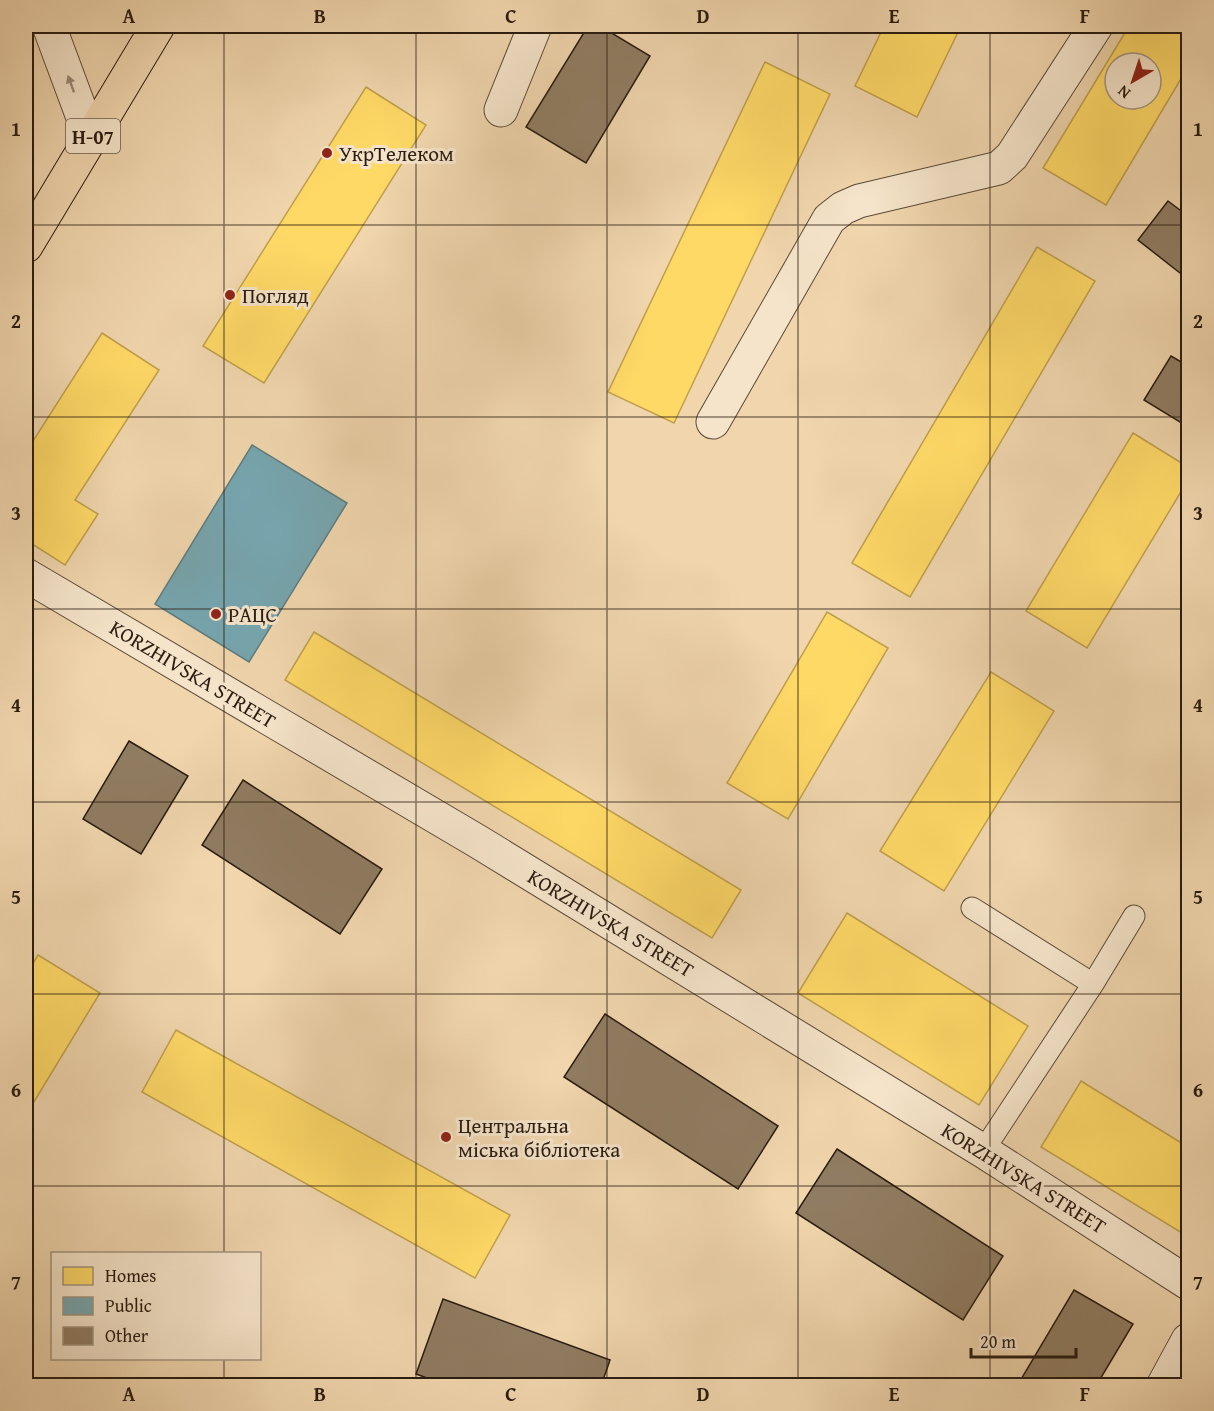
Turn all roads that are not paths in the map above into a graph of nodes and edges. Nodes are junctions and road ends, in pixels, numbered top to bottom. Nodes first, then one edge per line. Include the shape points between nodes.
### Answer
1 (49, 26) edge
2 (158, 26) edge
3 (535, 26) edge
4 (1096, 26) edge
5 (501, 110) dead end
6 (91, 139) junction
7 (26, 246) edge
8 (713, 422) dead end
9 (26, 575) edge
10 (972, 908) dead end
11 (1134, 916) dead end
12 (1093, 984) junction
13 (983, 1151) junction
14 (1188, 1283) edge
15 (1188, 1340) edge
16 (1163, 1386) edge

6 -> 1 street
2 - 6 main road, Н-07
3 - 5 street
4 - 8 street via 1012,156 999,168 859,201 829,219
6 - 7 main road, Н-07
9 - 13 street, KORZHIVSKA STREET via 477,841
10 - 12 lane
11 - 12 lane
12 - 13 lane
13 - 14 street, KORZHIVSKA STREET
15 - 16 street

